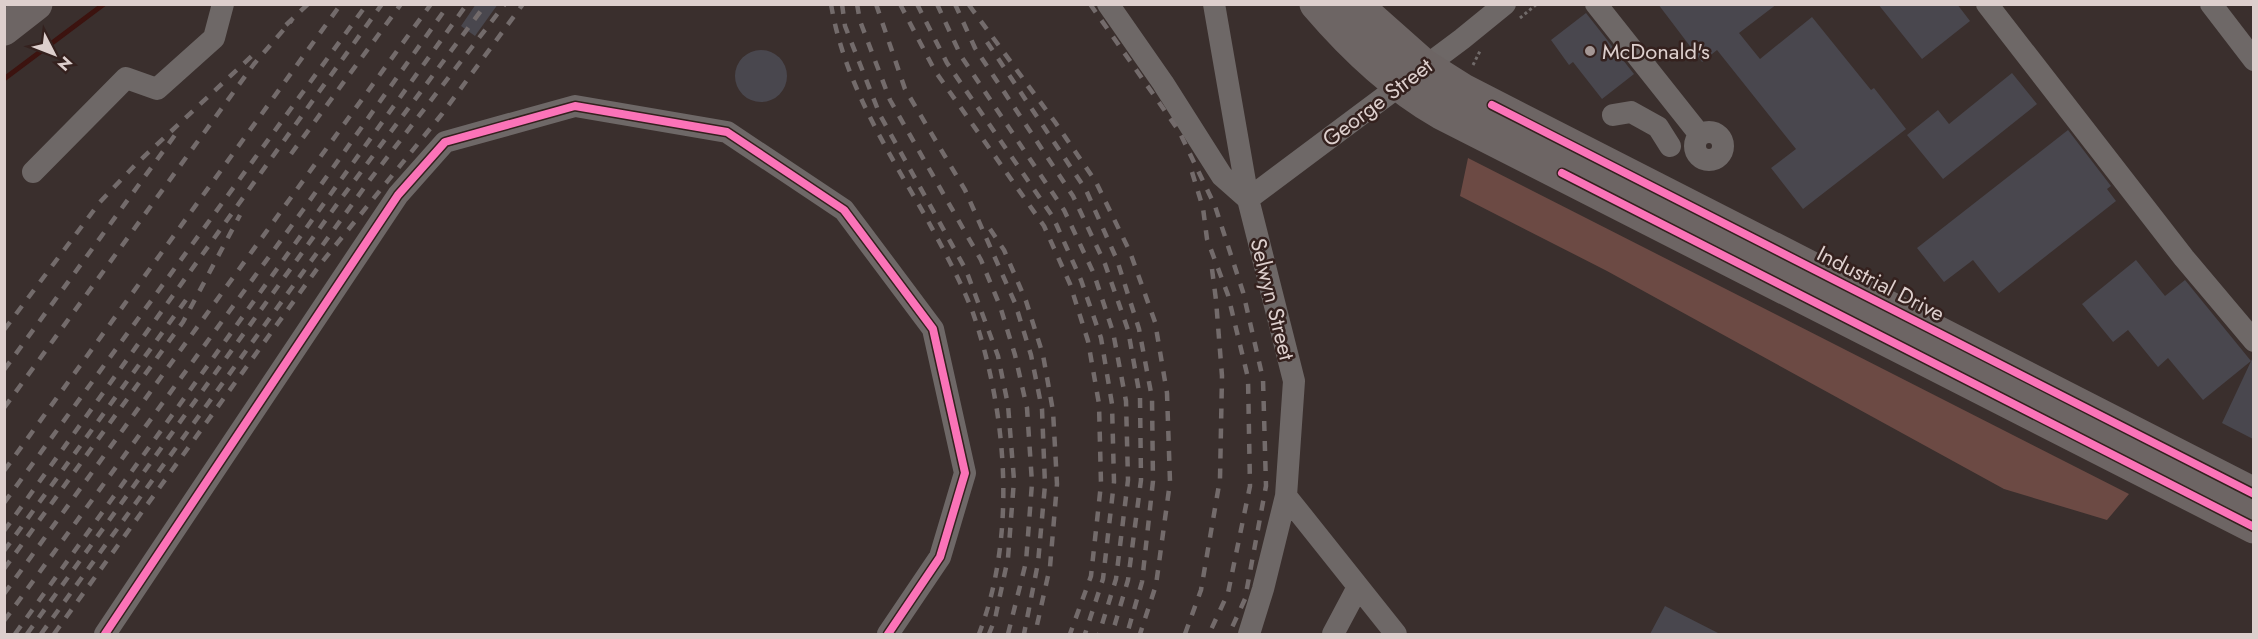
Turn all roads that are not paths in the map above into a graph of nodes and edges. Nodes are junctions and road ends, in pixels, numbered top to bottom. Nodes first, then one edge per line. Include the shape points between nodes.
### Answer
1 (36, 4) edge
2 (223, 4) edge
3 (1108, 4) edge
4 (1214, 4) edge
5 (1316, 4) edge
6 (1355, 4) edge
7 (1505, 4) edge
8 (1596, 4) edge
9 (1987, 4) edge
10 (2211, 4) edge
11 (4, 29) edge
12 (2253, 60) edge
13 (1413, 76) junction
14 (1613, 115) dead end
15 (1700, 135) dead end
16 (1670, 146) dead end
17 (33, 172) dead end
18 (1248, 199) junction
19 (2253, 341) edge
20 (2253, 494) edge
21 (1286, 496) junction
22 (2253, 527) edge
23 (1358, 587) junction
24 (105, 634) edge
25 (888, 634) edge
26 (1249, 634) edge
27 (1333, 634) edge
28 (1396, 634) edge

1 - 11 highway
2 - 17 street via 214,38 156,89 126,78
3 - 18 street via 1222,176
4 - 18 street, Selwyn Street
5 - 13 highway, Industrial Drive via 1367,56
6 - 13 highway, Industrial Drive
7 - 13 street, George Street
8 - 15 street
9 - 19 street
10 - 12 street
13 - 18 street, George Street
13 - 20 highway, Industrial Drive via 1473,95
13 - 22 highway, Industrial Drive via 1441,112
14 - 16 street via 1631,112 1658,127
18 - 21 street, Selwyn Street via 1294,381
21 - 23 street
21 - 26 street, Selwyn Street
23 - 27 street
23 - 28 street
24 - 25 street via 398,195 445,142 575,106 727,132 844,210 933,329 965,473 940,557

